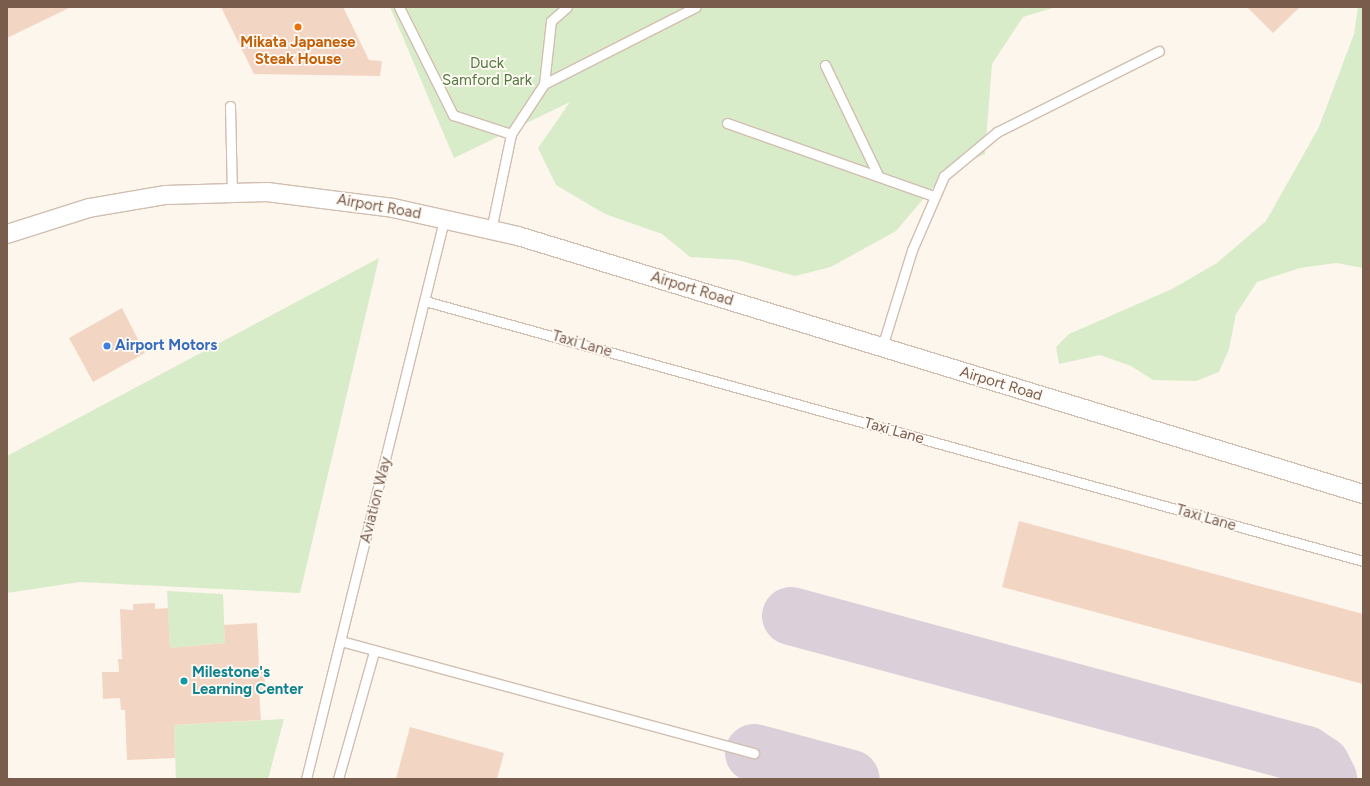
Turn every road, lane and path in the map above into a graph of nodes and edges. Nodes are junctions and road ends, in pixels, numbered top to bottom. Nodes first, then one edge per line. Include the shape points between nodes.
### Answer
1 (398, 7) edge
2 (567, 7) edge
3 (696, 7) edge
4 (1159, 51) dead end
5 (825, 65) dead end
6 (544, 84) junction
7 (230, 106) dead end
8 (726, 123) dead end
9 (511, 134) junction
10 (878, 175) junction
11 (232, 193) junction
12 (933, 196) junction
13 (444, 220) junction
14 (491, 230) junction
15 (7, 234) edge
16 (425, 301) junction
17 (882, 347) junction
18 (1363, 494) edge
19 (1363, 561) edge
20 (341, 641) junction
21 (374, 652) junction
22 (754, 753) dead end
23 (306, 779) edge
24 (338, 779) edge

1 - 9 lane via 453,115
2 - 6 lane via 551,21
3 - 6 lane
4 - 12 lane via 997,132 954,167
5 - 10 lane
6 - 9 lane
7 - 11 lane
8 - 10 lane
9 - 14 lane
10 - 12 lane
11 - 13 street, Airport Road via 267,192 343,200
11 - 15 street, Airport Road via 166,195 89,208
12 - 17 lane
13 - 14 street, Airport Road
13 - 16 lane, Aviation Way
14 - 17 street, Airport Road
16 - 19 lane, Taxi Lane
16 - 20 lane, Aviation Way
17 - 18 street, Airport Road
20 - 21 lane
20 - 23 lane, Aviation Way
21 - 22 lane
21 - 24 lane

